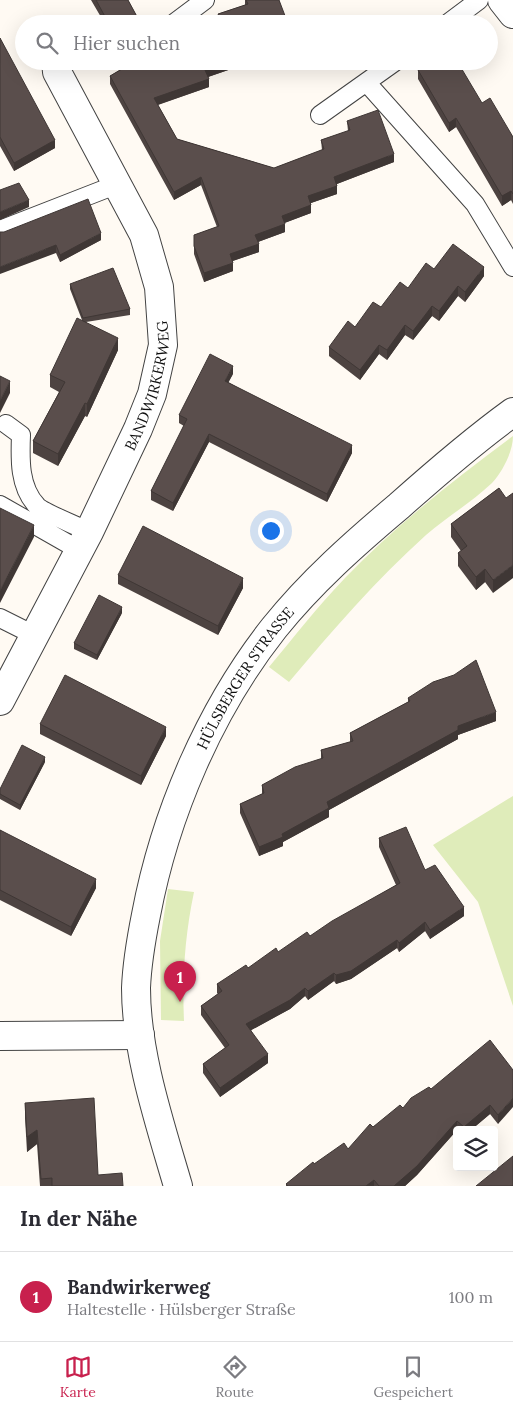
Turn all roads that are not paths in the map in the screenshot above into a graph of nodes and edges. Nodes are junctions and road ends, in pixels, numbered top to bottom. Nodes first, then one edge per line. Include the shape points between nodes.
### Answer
1 (205, 0) edge
2 (479, 0) edge
3 (502, 0) edge
4 (513, 14) edge
5 (185, 15) edge
6 (459, 15) edge
7 (57, 70) edge
8 (384, 70) edge
9 (367, 83) junction
10 (320, 115) dead end
11 (118, 184) junction
12 (0, 230) edge
13 (513, 267) edge
14 (513, 412) edge
15 (6, 424) dead end
16 (0, 505) edge
17 (84, 541) junction
18 (0, 618) edge
19 (34, 635) junction
20 (0, 701) edge
21 (140, 1035) junction
22 (0, 1036) edge
23 (178, 1186) edge

1 - 5 lane
2 - 6 lane
3 - 4 street
7 - 11 street, BANDWIRKERWEG
8 - 9 lane
9 - 10 lane
9 - 13 lane via 476,204
11 - 12 lane
11 - 17 street, BANDWIRKERWEG via 144,235 159,287 163,346 152,394 138,429
14 - 21 street, HÜLSBERGER STRASSE via 355,543 275,628 244,670 204,742 170,820 153,880 137,962
15 - 17 lane via 21,435 20,467 37,506
16 - 17 lane
17 - 19 street, BANDWIRKERWEG
18 - 19 lane
19 - 20 street, BANDWIRKERWEG
21 - 22 street
21 - 23 street, HÜLSBERGER STRASSE via 159,1122

